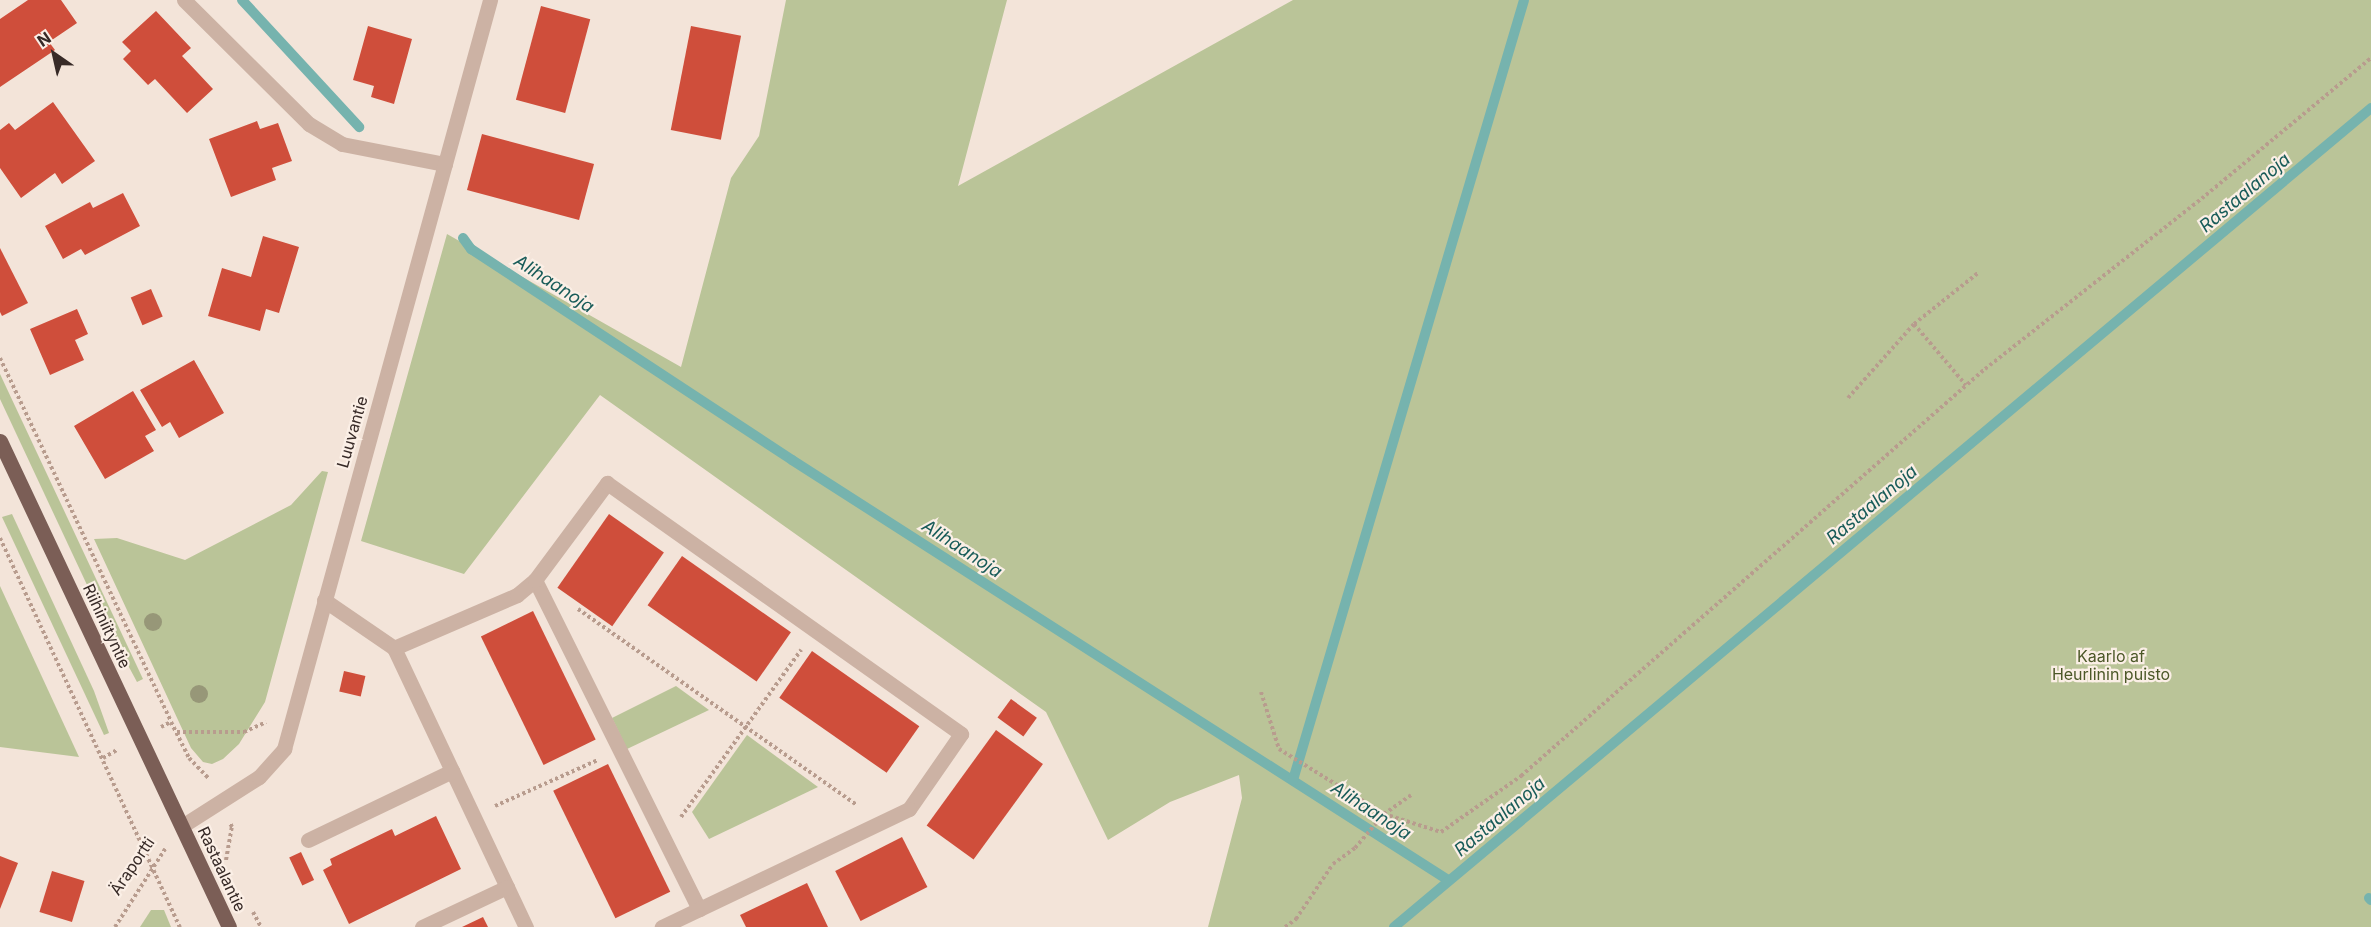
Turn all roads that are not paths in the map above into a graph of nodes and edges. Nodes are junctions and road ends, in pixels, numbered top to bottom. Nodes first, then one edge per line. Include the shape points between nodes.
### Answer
1 (184, 0) edge
2 (490, 0) edge
3 (445, 164) junction
4 (0, 441) edge
5 (535, 580) junction
6 (324, 600) junction
7 (394, 648) junction
8 (452, 771) junction
9 (182, 826) junction
10 (308, 840) dead end
11 (507, 887) junction
12 (699, 909) junction
13 (229, 927) edge
14 (423, 927) edge
15 (526, 927) edge
16 (662, 927) edge

1 - 3 street via 309,124 342,144
2 - 3 street, Luuvantie
3 - 6 street, Luuvantie
4 - 9 main road, Riihiniityntie
5 - 7 street via 517,595
5 - 12 street
5 - 12 street via 607,483 961,734 909,809
6 - 7 street
6 - 9 street, Luuvantie via 284,749 259,777
7 - 8 street
8 - 10 street
8 - 11 street
9 - 13 main road, Rastaalantie
11 - 14 street
11 - 15 street
12 - 16 street

